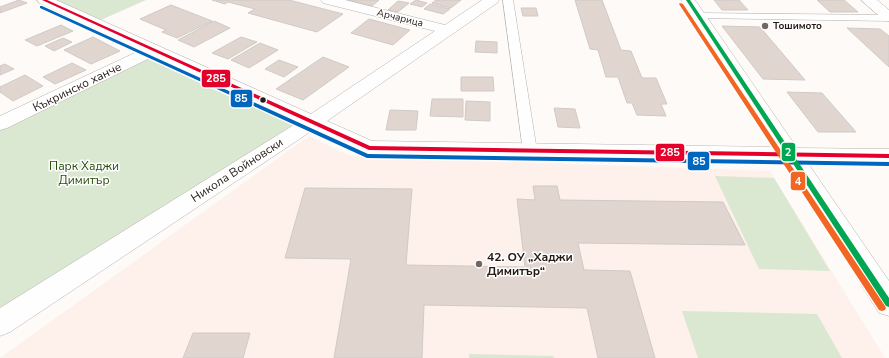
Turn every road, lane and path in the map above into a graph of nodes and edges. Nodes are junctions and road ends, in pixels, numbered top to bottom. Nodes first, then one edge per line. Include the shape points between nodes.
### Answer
1 (44, 0) edge
2 (328, 0) edge
3 (492, 0) edge
4 (508, 0) edge
5 (688, 0) edge
6 (868, 0) edge
7 (698, 16) junction
8 (889, 18) edge
9 (448, 30) junction
10 (154, 50) junction
11 (312, 122) junction
12 (0, 124) edge
13 (530, 151) junction
14 (790, 154) junction
15 (889, 156) edge
16 (889, 304) edge
17 (0, 323) edge

1 - 10 street
2 - 9 street, Арчарица
3 - 9 street, Никола Войновски
4 - 13 lane
5 - 7 street
6 - 8 street
7 - 8 lane
7 - 14 street
9 - 11 street, Никола Войновски
10 - 11 street
10 - 12 street, Къкринско ханче
11 - 13 street via 369,148
11 - 17 street, Никола Войновски
13 - 14 street
14 - 15 street
14 - 16 street

